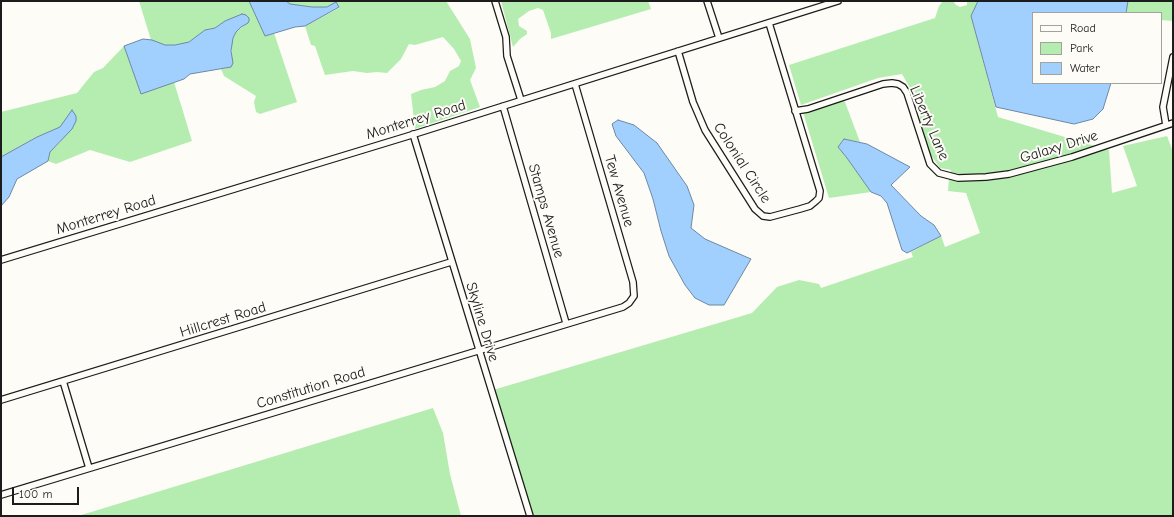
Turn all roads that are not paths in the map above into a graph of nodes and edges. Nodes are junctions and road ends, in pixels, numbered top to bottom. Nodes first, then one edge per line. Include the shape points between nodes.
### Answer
1 (494, 1) edge
2 (707, 1) edge
3 (838, 1) edge
4 (769, 22) junction
5 (719, 38) junction
6 (678, 51) junction
7 (1173, 56) edge
8 (575, 84) junction
9 (521, 100) junction
10 (503, 106) junction
11 (795, 112) junction
12 (1173, 123) edge
13 (1166, 125) junction
14 (413, 134) junction
15 (948, 176) joint
16 (1, 260) edge
17 (451, 262) junction
18 (628, 304) joint
19 (566, 323) junction
20 (478, 350) junction
21 (63, 381) junction
22 (1, 400) edge
23 (89, 468) junction
24 (1, 495) edge
25 (530, 516) edge

1 - 9 street via 506,37 507,56
2 - 5 street
3 - 4 street, Monterrey Road
4 - 5 street, Monterrey Road
4 - 11 street, Colonial Circle
5 - 6 street, Monterrey Road
6 - 8 street, Monterrey Road
6 - 11 street, Colonial Circle via 693,102 705,130 761,215 772,217 810,206 819,196 819,186
7 - 13 street via 1163,107
8 - 9 street, Monterrey Road
8 - 18 street, Tew Avenue via 635,287 633,298
9 - 10 street, Monterrey Road
10 - 14 street, Monterrey Road
10 - 19 street, Stamps Avenue
11 - 15 street, Liberty Lane via 883,84 898,84 907,93 930,164 939,173
12 - 13 street, Galaxy Drive
13 - 15 street, Galaxy Drive via 1072,157 1009,174 965,178
14 - 16 street, Monterrey Road
14 - 17 street, Skyline Drive
17 - 20 street, Skyline Drive
17 - 21 street, Hillcrest Road
18 - 19 street, Constitution Road
19 - 20 street, Constitution Road
20 - 23 street, Constitution Road
20 - 25 street, Skyline Drive
21 - 22 street, Hillcrest Road
21 - 23 street
23 - 24 street, Constitution Road

